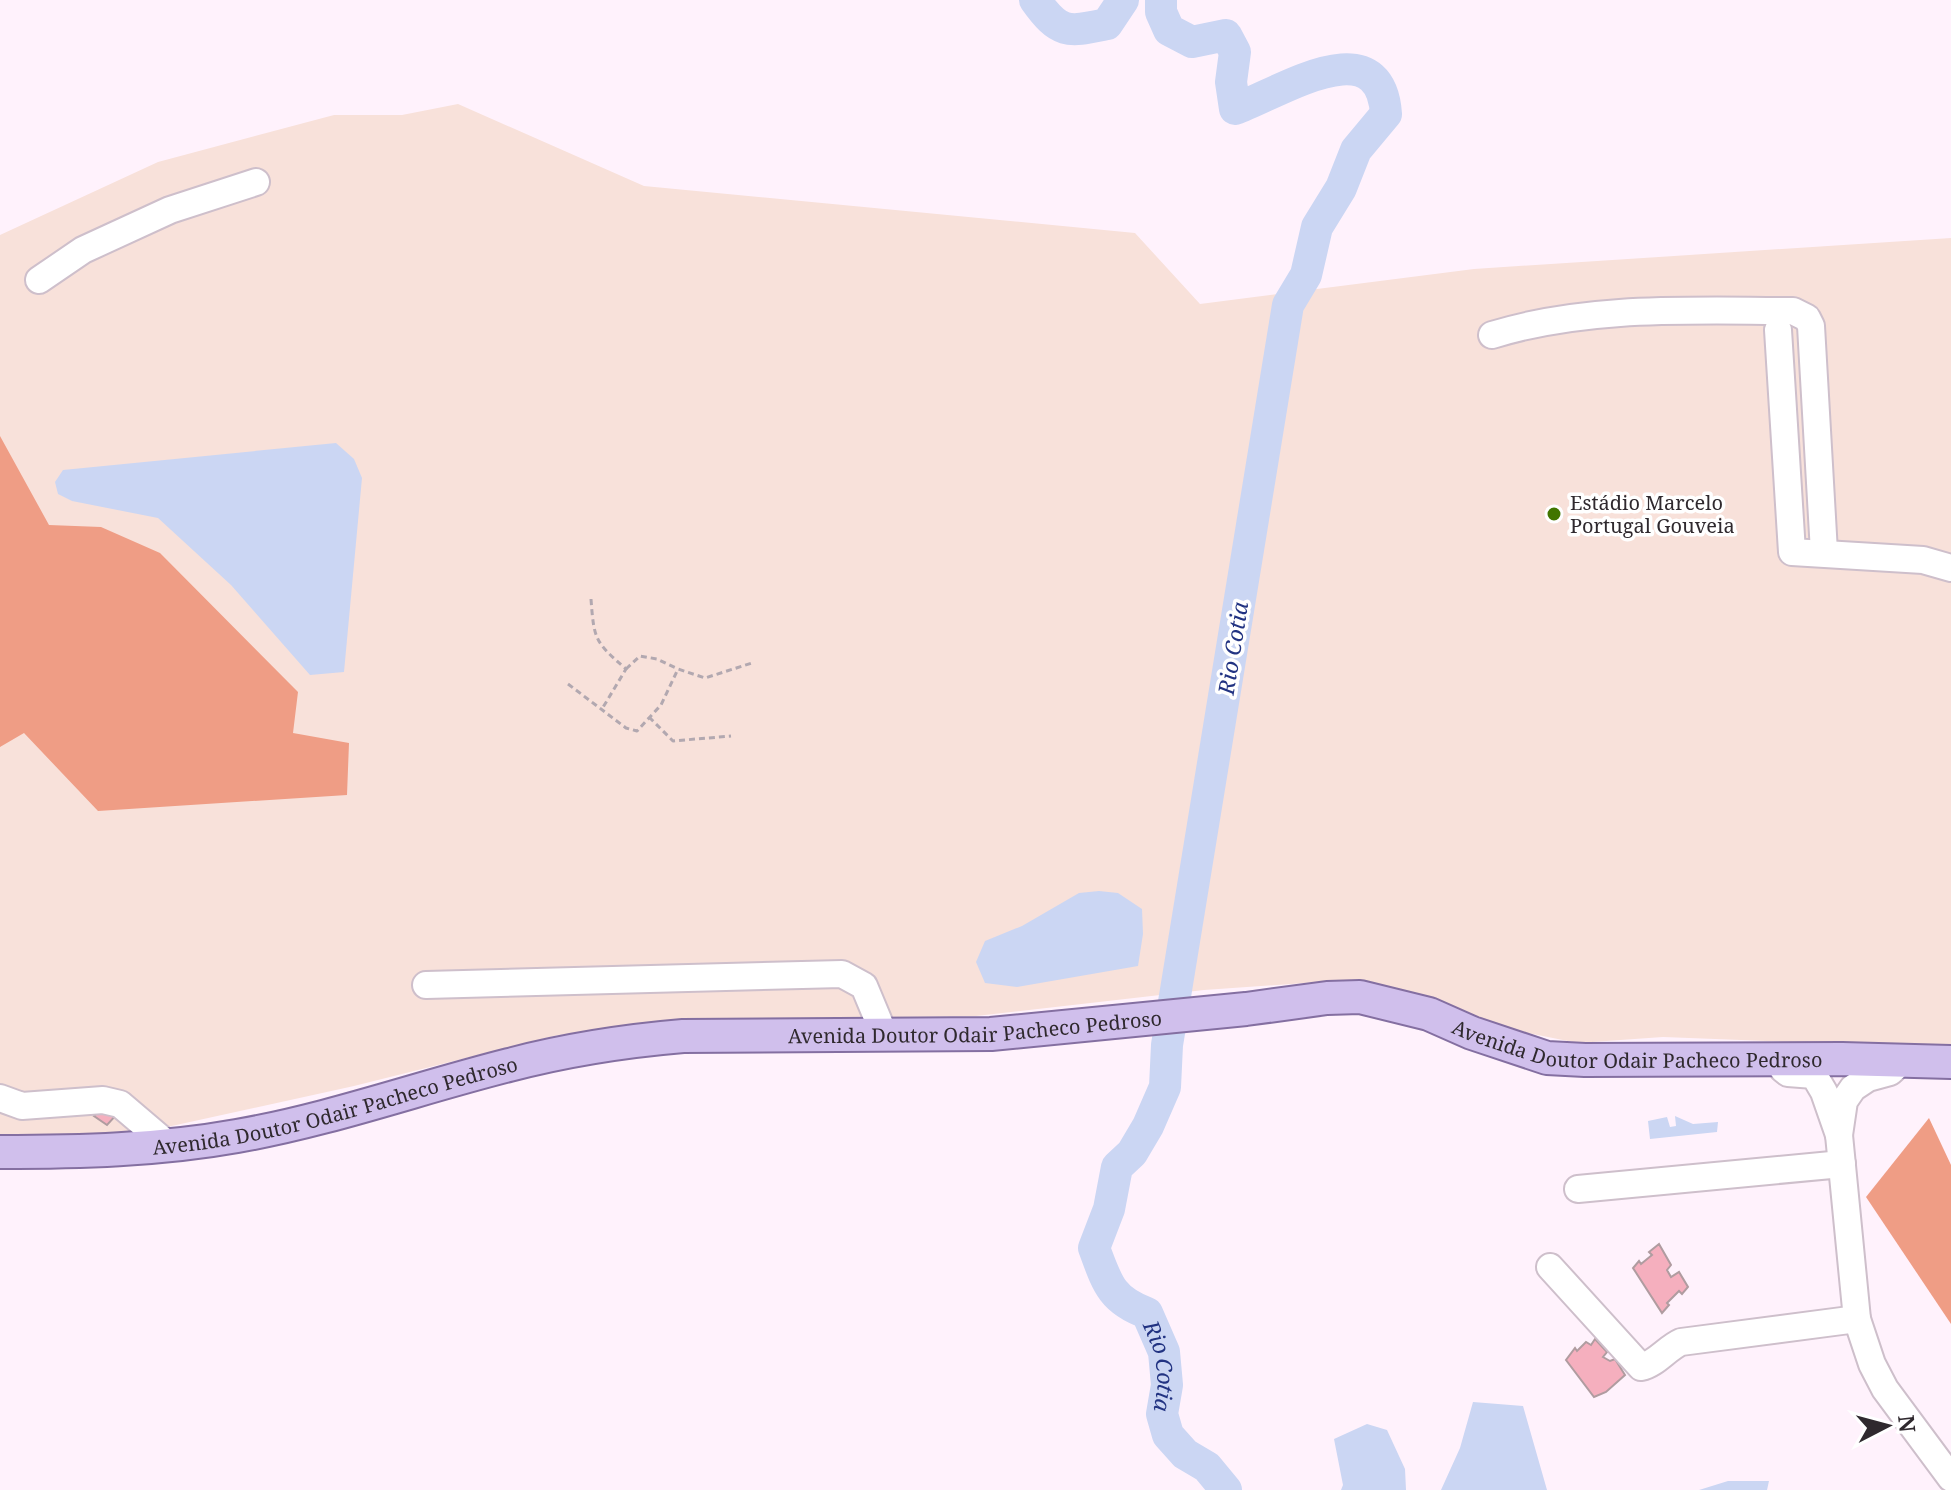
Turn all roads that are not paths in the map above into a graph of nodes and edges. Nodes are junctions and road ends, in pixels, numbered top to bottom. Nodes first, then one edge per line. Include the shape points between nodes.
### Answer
1 (256, 182) dead end
2 (39, 280) dead end
3 (1778, 330) dead end
4 (1492, 335) dead end
5 (1824, 552) junction
6 (1951, 568) edge
7 (426, 985) dead end
8 (884, 1034) junction
9 (1771, 1059) junction
10 (1902, 1061) junction
11 (1951, 1062) edge
12 (0, 1098) edge
13 (1839, 1135) junction
14 (167, 1144) junction
15 (0, 1152) edge
16 (1842, 1164) junction
17 (1578, 1189) dead end
18 (1550, 1267) dead end
19 (1857, 1319) junction
20 (1951, 1478) edge

1 - 2 lane via 170,210 83,250
3 - 5 lane via 1792,552
4 - 5 lane via 1603,314 1793,311 1807,318
5 - 6 lane via 1923,560
7 - 8 lane via 842,974 864,986
8 - 9 main road, Avenida Doutor Odair Pacheco Pedroso via 991,1034 1360,997 1429,1014 1547,1058
8 - 14 main road, Avenida Doutor Odair Pacheco Pedroso via 633,1040 509,1065 237,1136
9 - 10 main road, Avenida Doutor Odair Pacheco Pedroso
9 - 13 lane via 1788,1073 1814,1075
10 - 11 main road, Avenida Doutor Odair Pacheco Pedroso
10 - 13 lane via 1853,1088 1844,1101
12 - 14 lane via 22,1106 103,1100 120,1104
13 - 16 lane
14 - 15 main road, Avenida Doutor Odair Pacheco Pedroso
16 - 17 lane
16 - 19 lane
18 - 19 lane via 1641,1367 1681,1342
19 - 20 lane via 1885,1389

